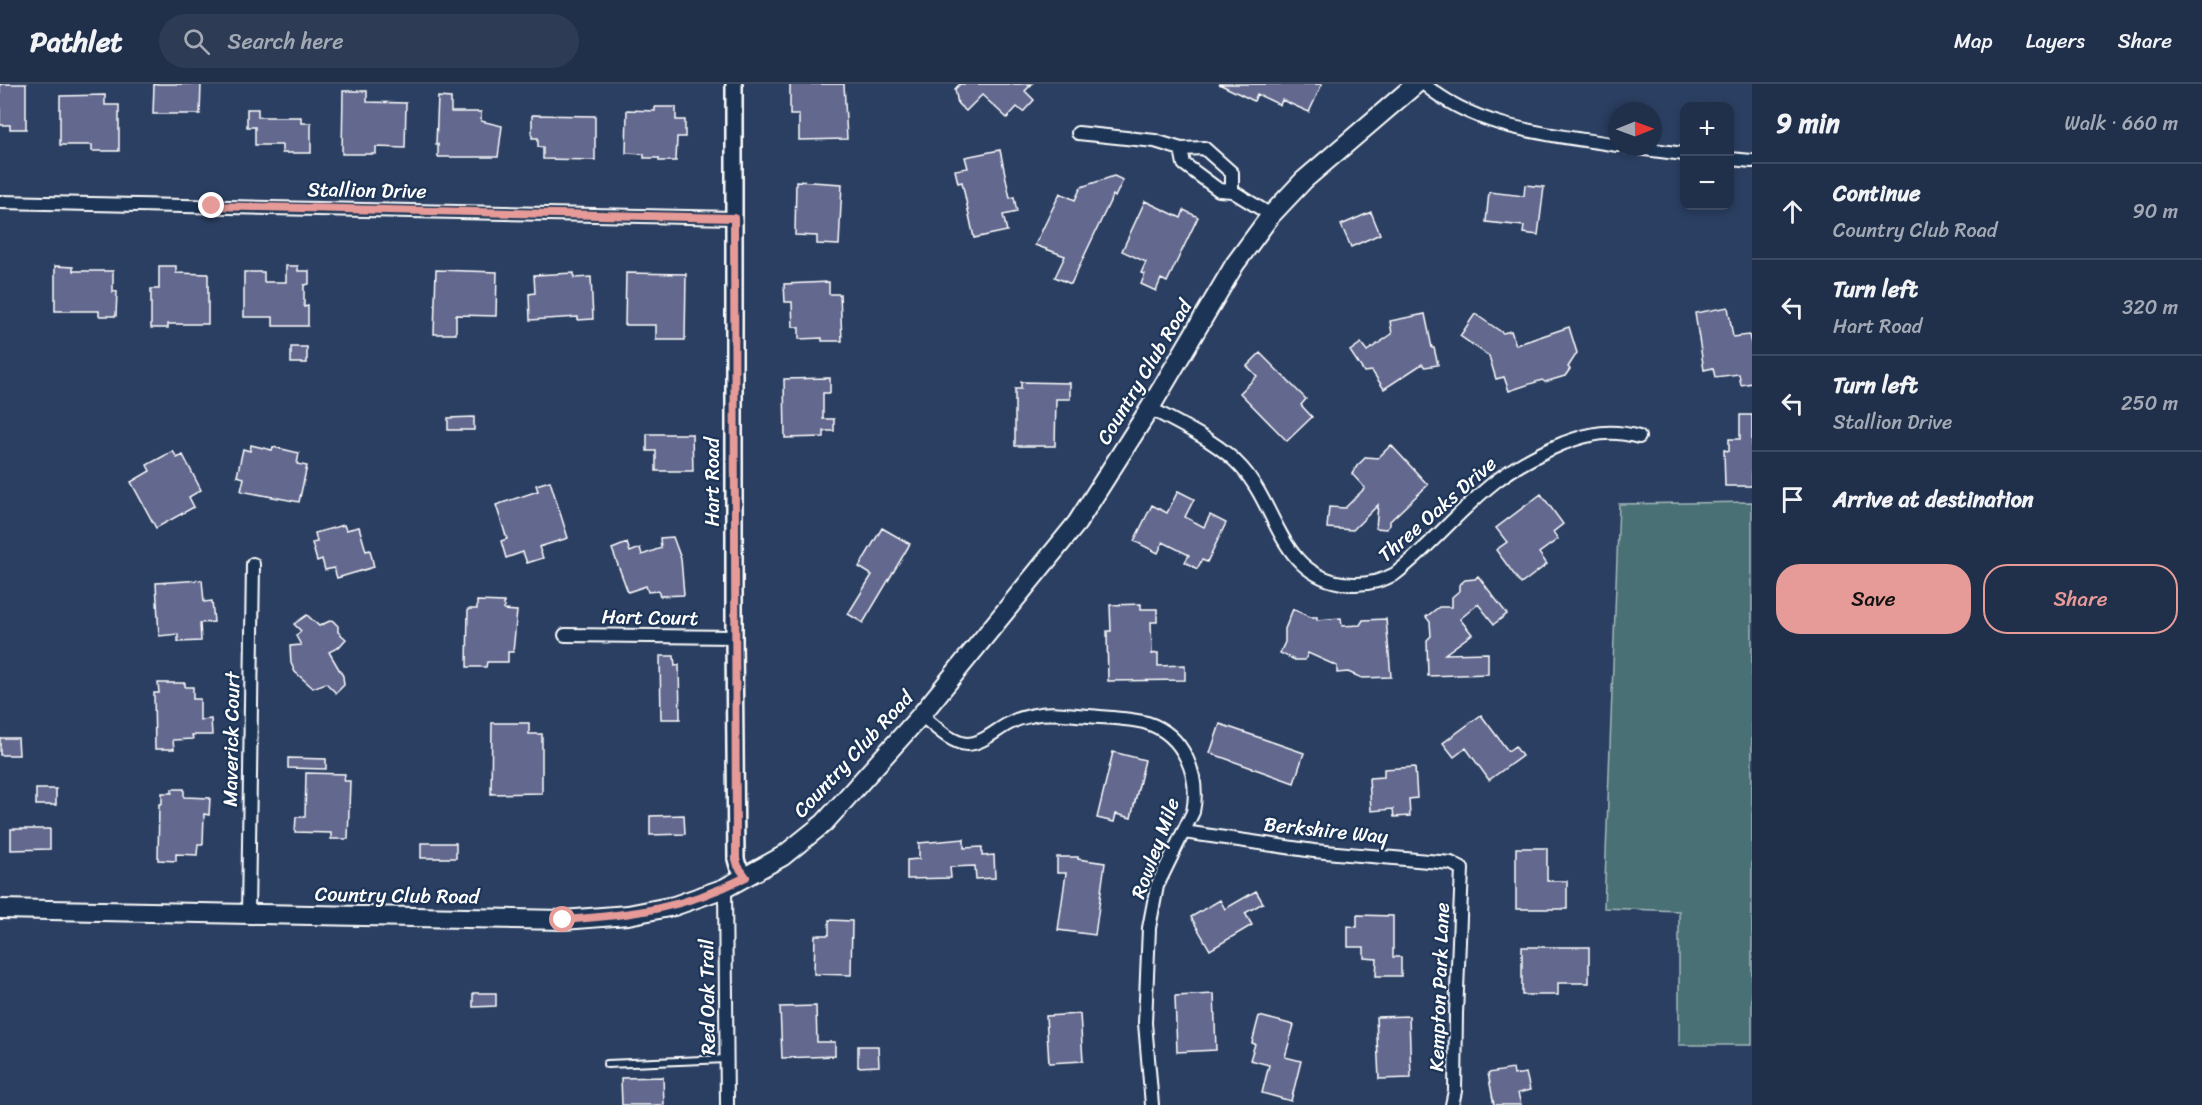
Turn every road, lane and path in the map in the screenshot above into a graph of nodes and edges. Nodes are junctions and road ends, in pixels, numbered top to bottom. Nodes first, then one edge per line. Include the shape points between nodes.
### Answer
1 (734, 84) edge
2 (1416, 84) edge
3 (1424, 84) edge
4 (1078, 133) dead end
5 (1608, 143) edge
6 (1181, 149) junction
7 (1662, 151) edge
8 (1680, 153) edge
9 (1734, 160) edge
10 (1752, 162) edge
11 (1232, 191) junction
12 (0, 202) edge
13 (1271, 215) junction
14 (734, 218) junction
15 (1150, 408) junction
16 (1639, 437) dead end
17 (254, 564) dead end
18 (565, 635) dead end
19 (734, 637) junction
20 (921, 715) junction
21 (1184, 832) junction
22 (1462, 869) joint
23 (746, 877) junction
24 (725, 888) junction
25 (0, 909) edge
26 (248, 915) junction
27 (727, 1059) junction
28 (607, 1064) dead end
29 (728, 1105) edge
30 (1152, 1105) edge
31 (1452, 1105) edge

1 - 14 street, Hart Road
2 - 13 main road, Country Club Road via 1304,180
3 - 5 street via 1456,107 1496,123
4 - 6 street via 1155,141
6 - 11 street via 1184,164 1220,190
6 - 11 street via 1204,148 1232,173
7 - 8 street
9 - 10 street
11 - 13 street
12 - 14 street, Stallion Drive
13 - 15 main road, Country Club Road via 1235,264
14 - 19 street, Hart Road
15 - 16 street, Three Oaks Drive via 1232,458 1259,490 1298,561 1325,579 1359,584 1395,574 1495,482 1530,459 1572,440 1600,433 1618,431
15 - 20 main road, Country Club Road via 1077,523
17 - 26 street, Maverick Court
18 - 19 street, Hart Court
19 - 23 street, Hart Road via 736,859
20 - 21 street, Rowley Mile via 951,739 968,744 1012,721 1036,714 1150,724 1167,734 1190,763 1195,800
20 - 23 main road, Country Club Road via 824,823 783,856
21 - 22 street, Berkshire Way via 1451,863
21 - 30 street, Rowley Mile via 1157,886 1149,928 1145,1023
22 - 31 street, Kempton Park Lane
23 - 24 main road, Country Club Road
24 - 26 main road, Country Club Road via 674,906 628,915 563,920
24 - 27 street, Red Oak Trail
25 - 26 main road, Country Club Road
27 - 28 lane
27 - 29 street, Red Oak Trail

